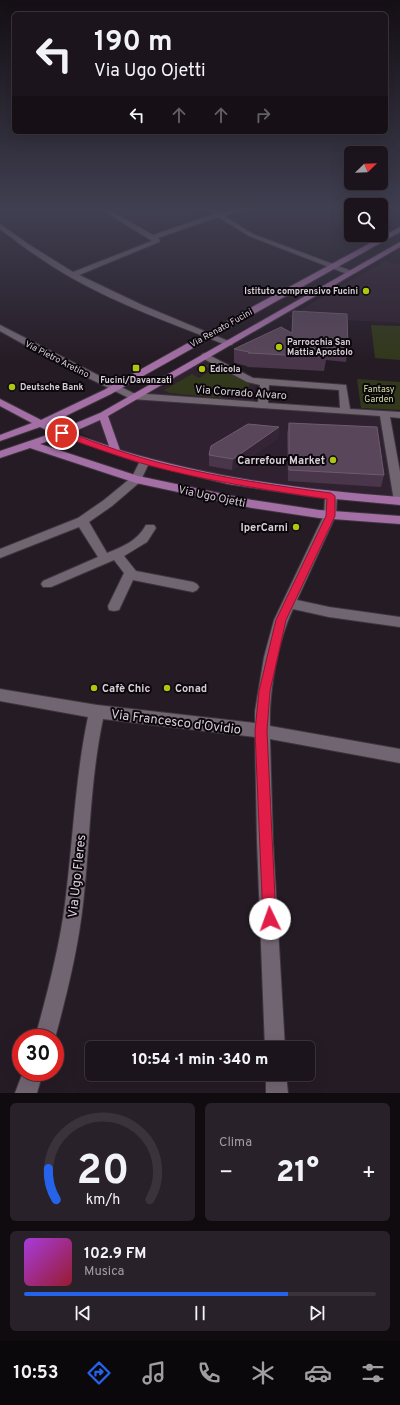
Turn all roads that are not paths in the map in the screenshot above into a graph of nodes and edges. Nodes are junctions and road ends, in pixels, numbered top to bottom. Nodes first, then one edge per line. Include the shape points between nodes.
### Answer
1 (47, 259) edge
2 (109, 259) edge
3 (315, 259) edge
4 (346, 259) edge
5 (373, 259) edge
6 (333, 266) junction
7 (350, 272) junction
8 (72, 275) junction
9 (0, 328) edge
10 (208, 335) junction
11 (229, 343) junction
12 (205, 356) junction
13 (265, 383) junction
14 (116, 388) junction
15 (135, 397) junction
16 (0, 402) edge
17 (263, 405) junction
18 (345, 411) junction
19 (104, 414) junction
20 (384, 414) junction
21 (400, 415) edge
22 (41, 423) junction
23 (62, 433) junction
24 (3, 435) edge
25 (30, 445) junction
26 (116, 452) junction
27 (0, 455) edge
28 (145, 461) junction
29 (136, 479) junction
30 (331, 496) junction
31 (400, 501) edge
32 (330, 516) junction
33 (400, 520) edge
34 (82, 521) junction
35 (150, 528) dead end
36 (0, 554) edge
37 (110, 556) junction
38 (130, 573) junction
39 (47, 584) dead end
40 (193, 587) dead end
41 (288, 603) junction
42 (114, 606) dead end
43 (400, 622) edge
44 (0, 695) edge
45 (97, 712) junction
46 (261, 731) junction
47 (400, 756) edge
48 (47, 1029) edge
49 (275, 1041) edge
50 (30, 1081) edge
51 (276, 1081) edge
52 (26, 1093) edge
53 (277, 1093) edge

1 - 8 street
2 - 8 street
3 - 6 street
4 - 6 main road, Via Renato Fucini
5 - 7 main road, Via Renato Fucini
6 - 7 street
6 - 10 main road, Via Renato Fucini
7 - 11 main road, Via Renato Fucini
8 - 10 street via 159,316
9 - 14 street, Via Pietro Aretino
10 - 11 street
10 - 14 main road, Via Renato Fucini
11 - 12 main road, Via Renato Fucini
12 - 13 street, Via Corrado Alvaro via 250,380
12 - 15 main road, Via Renato Fucini
13 - 17 street
13 - 18 street, Via Corrado Alvaro via 343,387
14 - 15 street, Via Pietro Aretino
14 - 22 main road, Via Renato Fucini
15 - 17 street, Via Corrado Alvaro
15 - 19 main road, Via Renato Fucini
16 - 22 main road
17 - 18 street, Via Corrado Alvaro
18 - 20 street, Via Corrado Alvaro
19 - 23 main road, Via Renato Fucini
19 - 26 main road
20 - 21 street, Via Corrado Alvaro
20 - 31 street
22 - 23 main road, Via Ugo Ojetti
22 - 24 main road, Via Renato Fucini
23 - 25 main road, Via Renato Fucini
23 - 26 main road, Via Ugo Ojetti
24 - 25 main road, Via Ugo Ojetti
25 - 27 main road, Via Renato Fucini
25 - 29 main road, Via Ugo Ojetti
26 - 28 main road, Via Ugo Ojetti
28 - 29 street
28 - 30 main road, Via Ugo Ojetti via 220,479
29 - 32 main road, Via Ugo Ojetti via 252,504
29 - 34 street
30 - 31 main road, Via Ugo Ojetti
30 - 32 street
32 - 33 main road, Via Ugo Ojetti
32 - 41 street
34 - 36 street
34 - 37 street
35 - 37 street via 148,535 141,542
37 - 38 street
37 - 39 street
38 - 40 street
38 - 42 street
41 - 43 street via 329,612
41 - 46 street via 279,624 271,657 262,704
44 - 45 street, Via Francesco d'Ovidio
45 - 46 street, Via Francesco d'Ovidio
45 - 48 street, Via Ugo Fleres via 85,779 69,939
46 - 47 street, Via Francesco d'Ovidio
46 - 49 street
50 - 52 street
51 - 53 street

